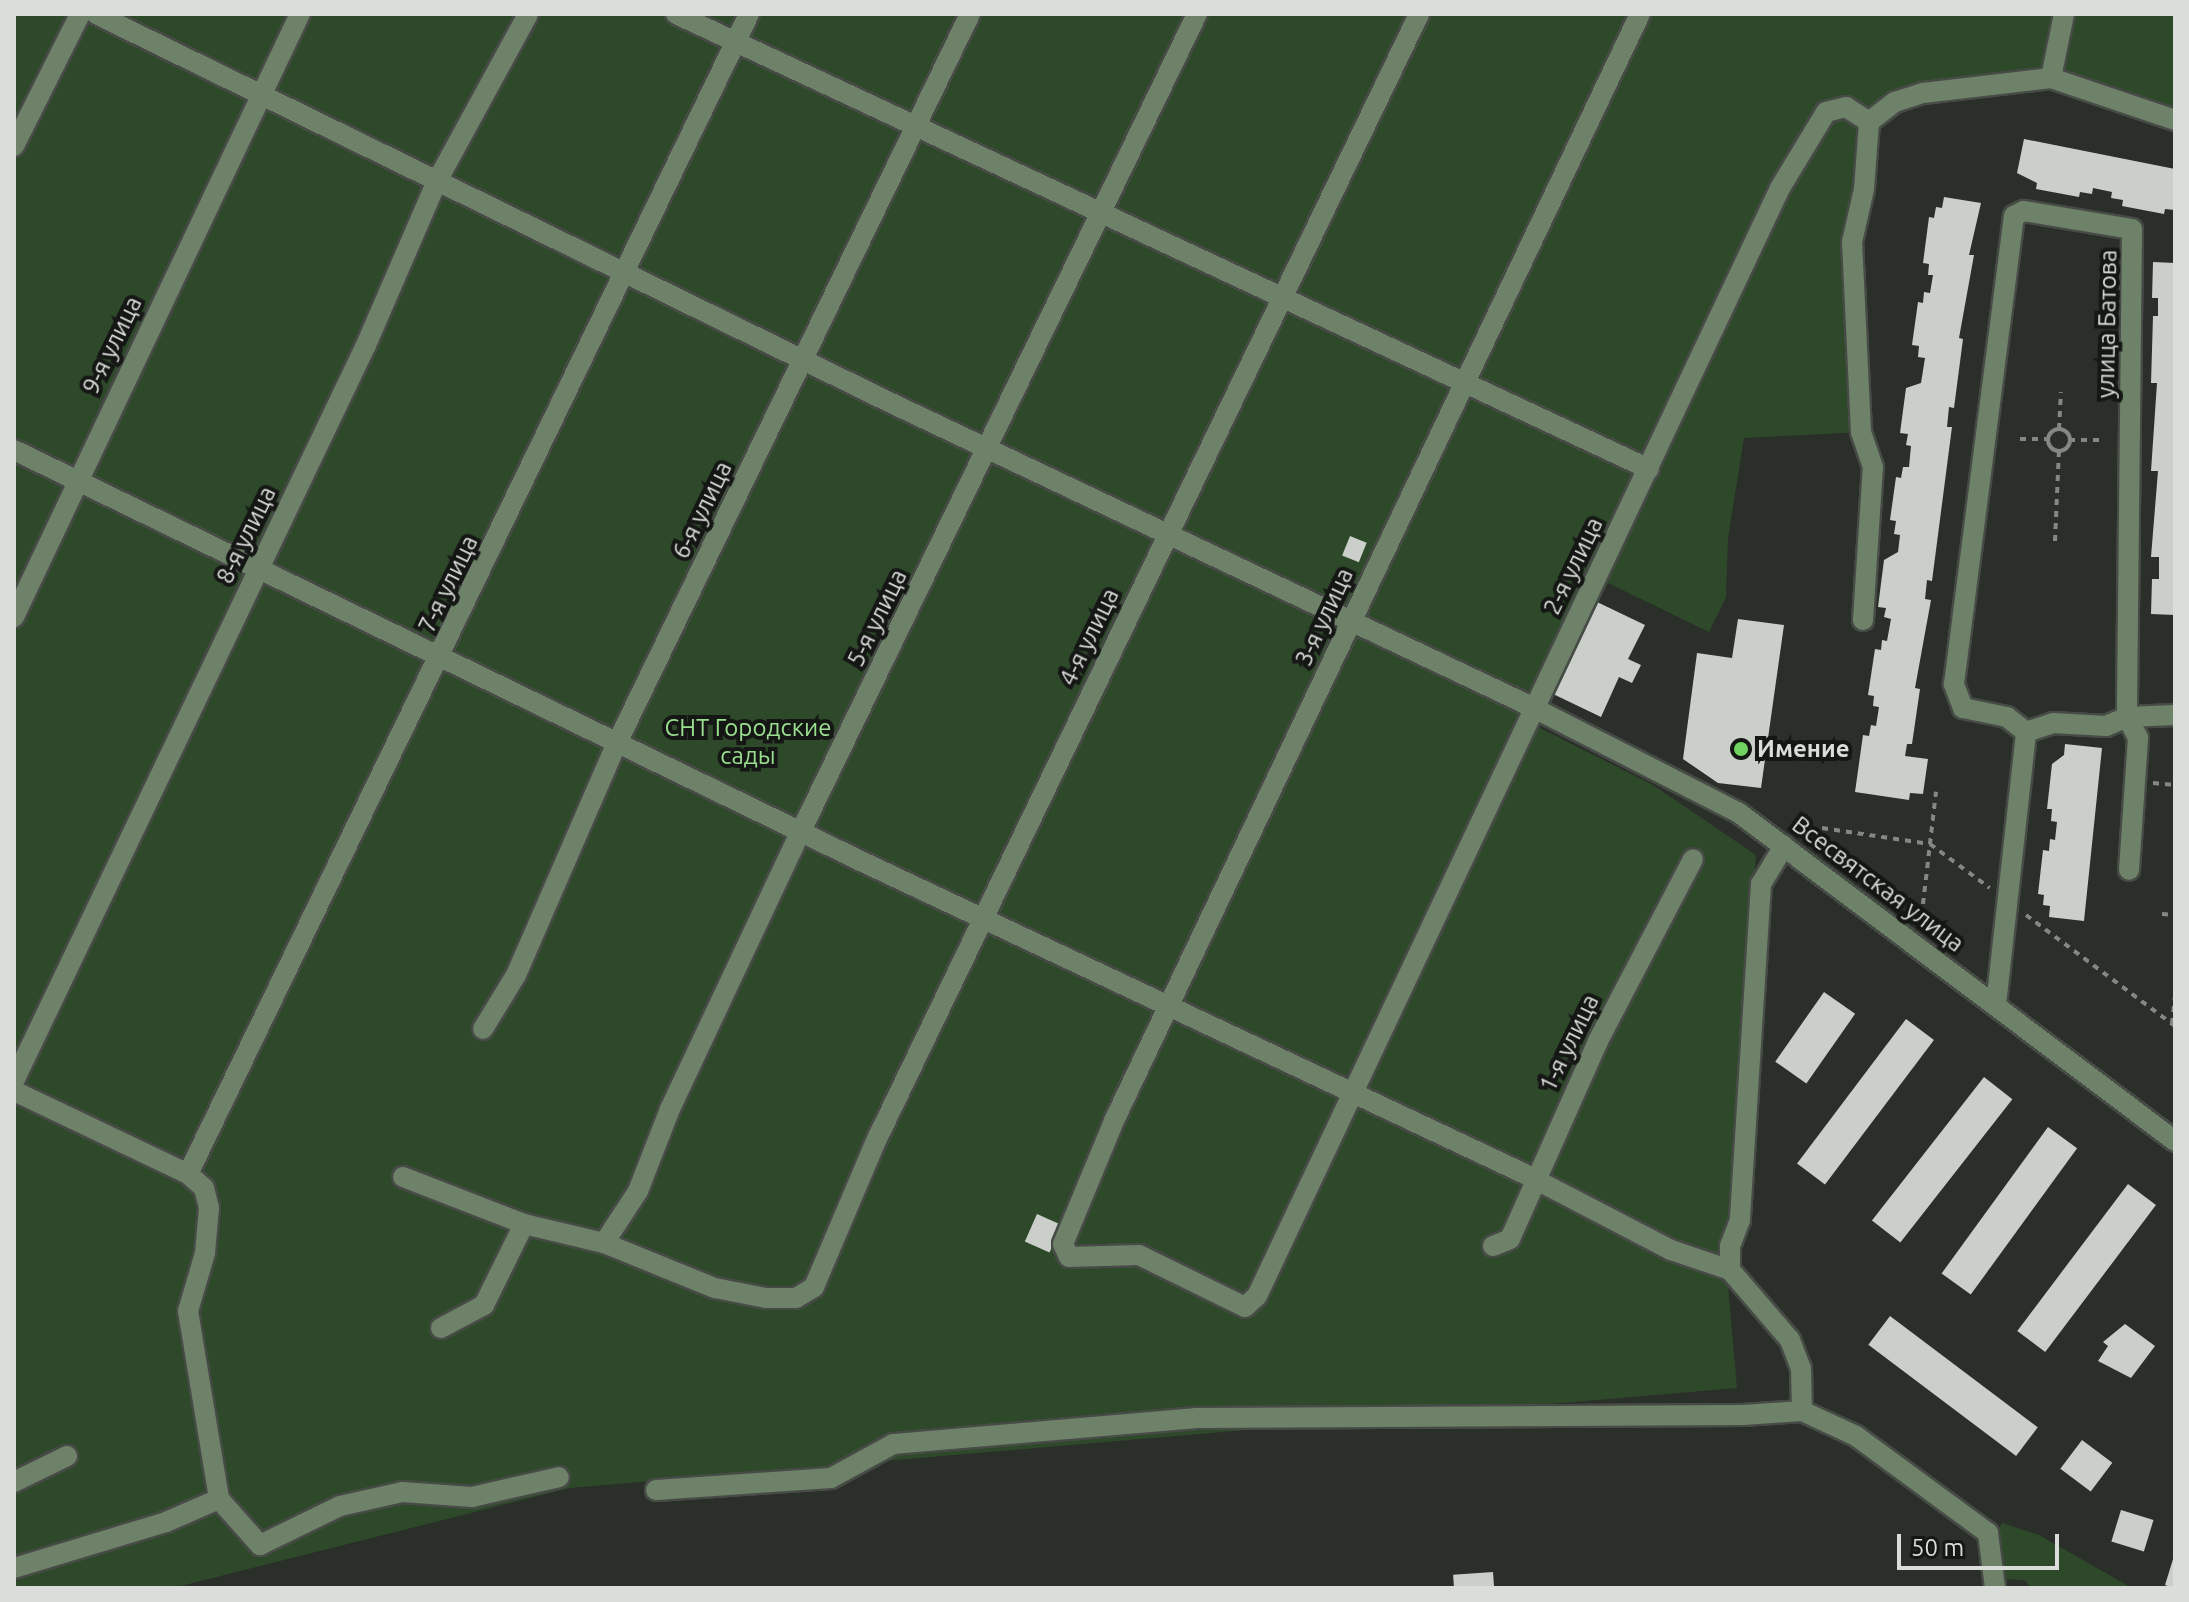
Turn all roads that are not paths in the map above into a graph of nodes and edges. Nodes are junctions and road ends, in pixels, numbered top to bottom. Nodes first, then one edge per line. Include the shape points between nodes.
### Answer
1 (80, 14) edge
2 (96, 14) edge
3 (300, 14) edge
4 (528, 14) edge
5 (676, 14) edge
6 (749, 14) edge
7 (970, 14) edge
8 (1197, 14) edge
9 (1419, 14) edge
10 (1640, 14) edge
11 (2064, 14) edge
12 (735, 44) junction
13 (2051, 78) junction
14 (260, 99) junction
15 (2175, 120) edge
16 (1869, 122) junction
17 (917, 127) junction
18 (14, 146) edge
19 (436, 183) junction
20 (1102, 211) junction
21 (625, 275) junction
22 (1283, 296) junction
23 (804, 361) junction
24 (1462, 382) junction
25 (14, 450) edge
26 (988, 450) junction
27 (1649, 469) junction
28 (77, 482) junction
29 (1168, 535) junction
30 (258, 570) junction
31 (14, 617) edge
32 (1863, 620) dead end
33 (1351, 622) junction
34 (441, 658) junction
35 (1530, 706) junction
36 (2175, 715) edge
37 (2127, 717) junction
38 (2026, 732) junction
39 (617, 743) junction
40 (801, 831) junction
41 (1784, 846) junction
42 (1693, 859) dead end
43 (2129, 870) dead end
44 (983, 916) junction
45 (1172, 1004) junction
46 (1996, 1005) junction
47 (483, 1029) dead end
48 (14, 1081) edge
49 (14, 1091) edge
50 (1352, 1091) junction
51 (2175, 1141) edge
52 (188, 1174) junction
53 (403, 1177) dead end
54 (1534, 1181) junction
55 (524, 1224) junction
56 (604, 1243) junction
57 (1063, 1244) joint
58 (1493, 1246) dead end
59 (1730, 1270) junction
60 (441, 1328) dead end
61 (1802, 1411) junction
62 (67, 1456) dead end
63 (559, 1477) dead end
64 (14, 1482) edge
65 (656, 1490) dead end
66 (219, 1499) junction
67 (14, 1568) edge
68 (1995, 1588) edge

1 - 18 street
2 - 14 street, Всесвятская улица
3 - 14 street, 9-я улица
4 - 19 street, 8-я улица
5 - 12 street
6 - 12 street, 7-я улица
7 - 17 street, 6-я улица
8 - 20 street, 5-я улица
9 - 22 street, 4-я улица
10 - 24 street, 3-я улица
11 - 13 street
12 - 17 street
12 - 21 street, 7-я улица
13 - 15 street
13 - 16 street via 1923,93 1895,102
14 - 19 street, Всесвятская улица
14 - 28 street, 9-я улица
16 - 27 street, 2-я улица via 1836,106 1802,146
16 - 32 street via 1864,189 1852,242 1861,432 1873,467
17 - 20 street
17 - 23 street, 6-я улица
19 - 21 street, Всесвятская улица
19 - 30 street, 8-я улица via 366,345
20 - 22 street
20 - 26 street, 5-я улица
21 - 23 street, Всесвятская улица
21 - 34 street, 7-я улица
22 - 24 street
22 - 29 street, 4-я улица
23 - 26 street, Всесвятская улица
23 - 39 street, 6-я улица
24 - 27 street
24 - 33 street, 3-я улица
25 - 28 street
26 - 29 street, Всесвятская улица
26 - 40 street, 5-я улица
27 - 35 street, 2-я улица
28 - 30 street
28 - 31 street, 9-я улица
29 - 33 street, Всесвятская улица
29 - 44 street, 4-я улица
30 - 34 street
30 - 48 street, 8-я улица
33 - 35 street, Всесвятская улица
33 - 45 street, 3-я улица
34 - 39 street
34 - 52 street, 7-я улица
35 - 41 street, Всесвятская улица via 1739,813
35 - 50 street, 2-я улица
36 - 37 street
37 - 38 street via 2106,726 2053,723
37 - 38 street, улица Батова via 2132,229 2024,211 2014,216 1954,684 1963,708 2007,717
37 - 43 street via 2138,738
38 - 46 street
39 - 40 street
39 - 47 street, 6-я улица via 516,975
40 - 44 street
40 - 56 street, 5-я улица via 670,1109 638,1191
41 - 46 street, Всесвятская улица
41 - 59 street via 1761,884 1740,1220 1730,1246
42 - 54 street, 1-я улица via 1639,957
44 - 45 street
44 - 56 street, 4-я улица via 923,1053 876,1141 814,1287 796,1298 740,1293
45 - 50 street
45 - 57 street, 3-я улица
46 - 51 street, Всесвятская улица
49 - 52 street
50 - 54 street
50 - 57 street, 2-я улица via 1257,1296 1245,1307 1157,1260 1139,1255 1069,1257
52 - 66 street via 204,1188 209,1208 205,1253 188,1311
53 - 55 street
54 - 58 street, 1-я улица via 1510,1239
54 - 59 street via 1671,1250
55 - 56 street
55 - 60 street via 484,1305
59 - 61 street via 1790,1340 1801,1368
61 - 65 street via 1729,1416 1196,1418 893,1444 831,1478
61 - 68 street via 1856,1436 1988,1533
62 - 64 street
63 - 66 street via 472,1497 402,1492 340,1506 260,1545
66 - 67 street via 166,1522

